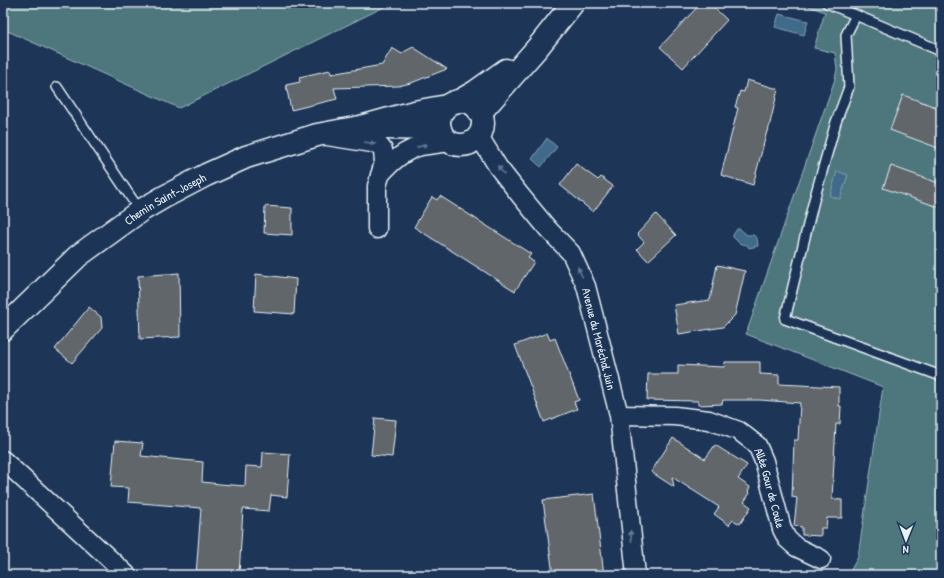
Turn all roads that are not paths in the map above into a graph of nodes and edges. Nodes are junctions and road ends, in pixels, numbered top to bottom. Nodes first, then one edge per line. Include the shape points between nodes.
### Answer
1 (573, 3) edge
2 (827, 3) edge
3 (856, 15) junction
4 (538, 47) junction
5 (941, 50) edge
6 (57, 87) dead end
7 (453, 104) junction
8 (480, 113) junction
9 (360, 127) junction
10 (317, 135) junction
11 (445, 136) junction
12 (478, 136) junction
13 (380, 176) junction
14 (140, 211) junction
15 (376, 229) dead end
16 (3, 329) edge
17 (941, 376) edge
18 (619, 415) junction
19 (3, 460) edge
20 (821, 559) dead end
21 (126, 575) edge
22 (636, 575) edge

1 - 4 main road, Chemin Saint-Joseph
2 - 3 lane
3 - 5 lane
3 - 17 lane via 846,35 850,87 836,122 814,200 785,319
4 - 7 main road, Chemin Saint-Joseph via 475,92
4 - 8 main road, Chemin Saint-Joseph
6 - 14 lane
7 - 8 main road via 471,104
7 - 9 main road, Chemin Saint-Joseph
7 - 11 main road via 440,116 439,123
8 - 12 main road via 482,125
9 - 10 main road, Chemin Saint-Joseph
9 - 11 main road, Chemin Saint-Joseph
10 -> 13 street via 378,144 383,150 384,162
10 - 14 main road, Chemin Saint-Joseph via 246,157 164,196
11 - 12 main road via 456,145 468,144
13 -> 11 street via 387,166 404,153 431,144
18 -> 12 street, Avenue du Maréchal Juin via 586,286 571,253 520,195
13 - 15 street via 377,186
14 - 16 main road, Chemin Saint-Joseph via 78,256
18 - 20 street, Allée Gour de Coule via 675,416 709,420 739,431 757,445 764,461 786,539
22 -> 18 street, Avenue du Maréchal Juin
19 - 21 street

